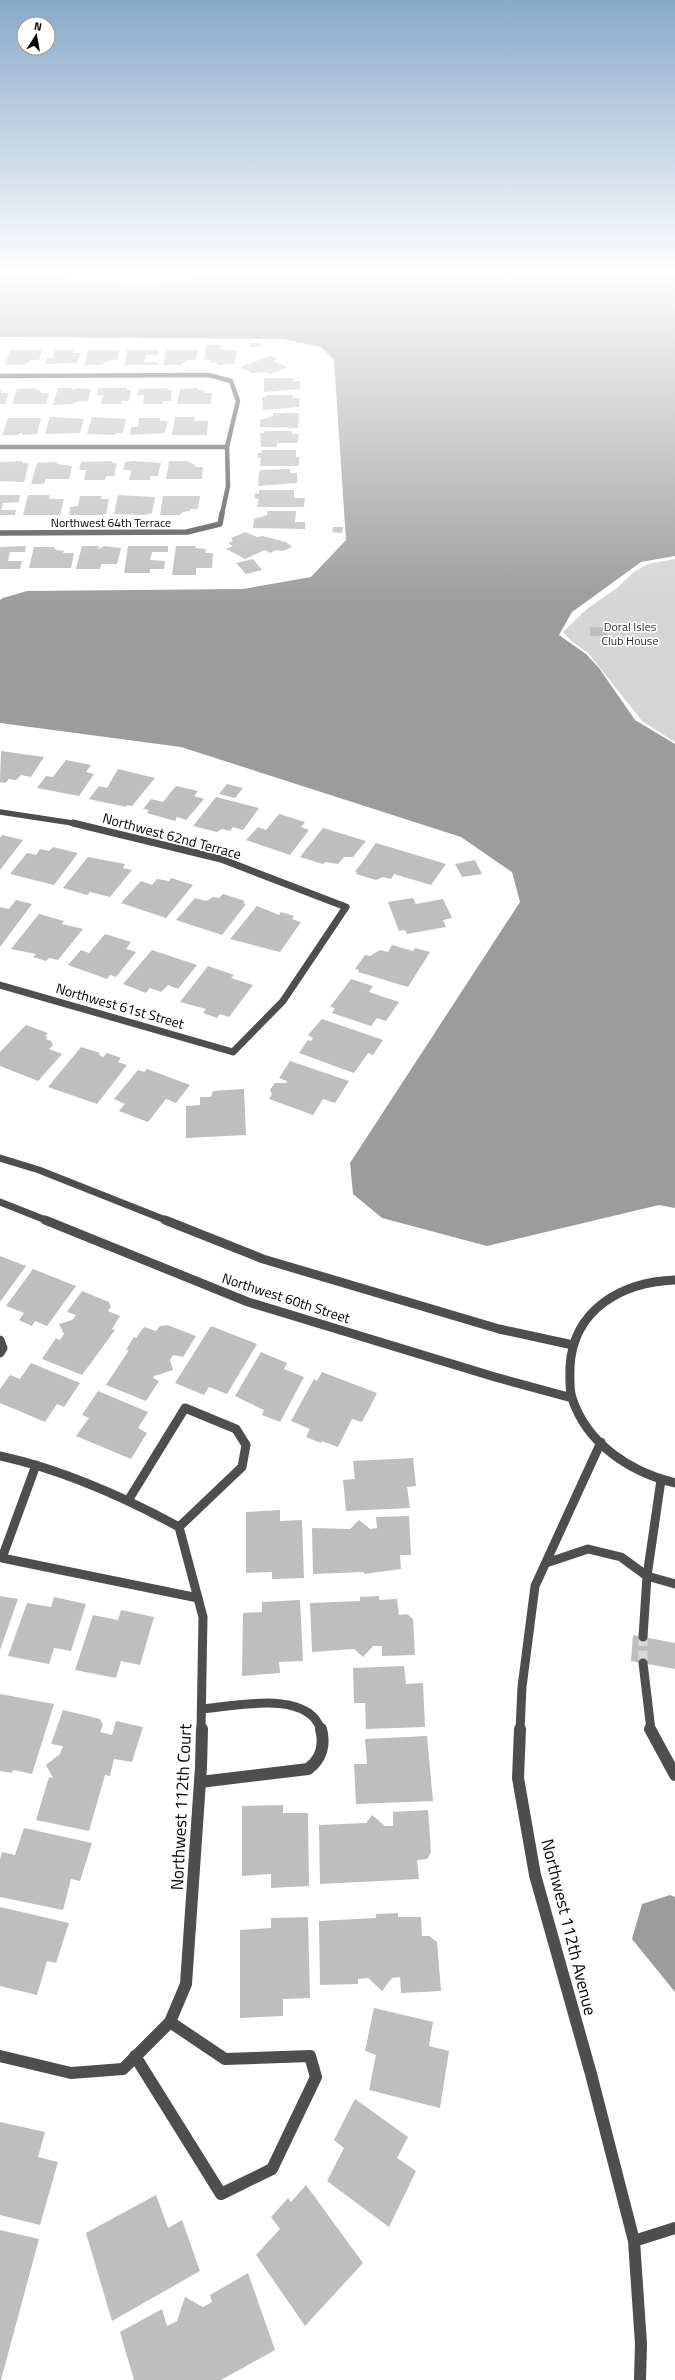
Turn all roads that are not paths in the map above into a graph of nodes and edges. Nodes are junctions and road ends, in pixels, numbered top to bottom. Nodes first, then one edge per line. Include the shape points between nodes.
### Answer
1 (231, 382) edge
2 (0, 447) edge
3 (227, 447) junction
4 (0, 533) edge
5 (0, 812) edge
6 (0, 985) edge
7 (233, 1052) joint
8 (0, 1158) edge
9 (0, 1202) edge
10 (675, 1280) edge
11 (0, 1340) edge
12 (572, 1345) junction
13 (0, 1353) edge
14 (572, 1398) junction
15 (601, 1442) junction
16 (0, 1456) edge
17 (36, 1465) junction
18 (661, 1480) junction
19 (675, 1483) edge
20 (129, 1499) junction
21 (179, 1527) junction
22 (546, 1563) junction
23 (647, 1576) junction
24 (675, 1584) edge
25 (198, 1598) junction
26 (643, 1637) tunnel mouth
27 (643, 1663) tunnel mouth
28 (202, 1709) junction
29 (675, 1775) edge
30 (200, 1782) junction
31 (170, 2022) junction
32 (0, 2056) edge
33 (136, 2056) junction
34 (675, 2228) edge
35 (634, 2241) junction
36 (640, 2380) edge

1 - 3 street via 238,401
2 - 3 street
3 - 4 street, Northwest 64th Terrace via 228,486 220,524 187,532
5 - 7 street, Northwest 62nd Terrace via 85,825 221,859 346,907 283,1001
6 - 7 street, Northwest 61st Street
8 - 12 street via 39,1170 263,1259 499,1329
9 - 14 street, Northwest 60th Street via 248,1302
10 - 12 street via 635,1283 607,1297 585,1319
11 - 13 street via 3,1348
12 - 14 street
14 - 15 street via 589,1430
15 - 18 street via 616,1458 652,1478
15 - 22 street, Northwest 112th Avenue
16 - 17 street
17 - 20 street via 62,1471
17 - 25 street via 2,1558
18 - 19 street
18 - 23 street
20 - 21 street
20 - 21 street via 185,1408 236,1429 246,1444 242,1467
21 - 25 street, Northwest 112th Court
22 - 23 street via 588,1549 621,1557
22 - 35 street, Northwest 112th Avenue via 535,1586 522,1686 518,1778 535,1875 591,2074
23 - 24 street
23 - 26 street
25 - 28 street, Northwest 112th Court via 203,1617
27 - 29 street via 650,1726
28 - 30 street, Northwest 112th Court
28 - 30 street via 266,1704 303,1708 320,1722 323,1741 315,1764 308,1769
30 - 31 street, Northwest 112th Court via 186,1984
31 - 33 street, Northwest 112th Court
31 - 33 street via 225,2059 310,2056 316,2078 272,2169 221,2194
32 - 33 street, Northwest 112th Court via 71,2073 123,2069
34 - 35 street
35 - 36 street, Northwest 112th Avenue via 641,2344

